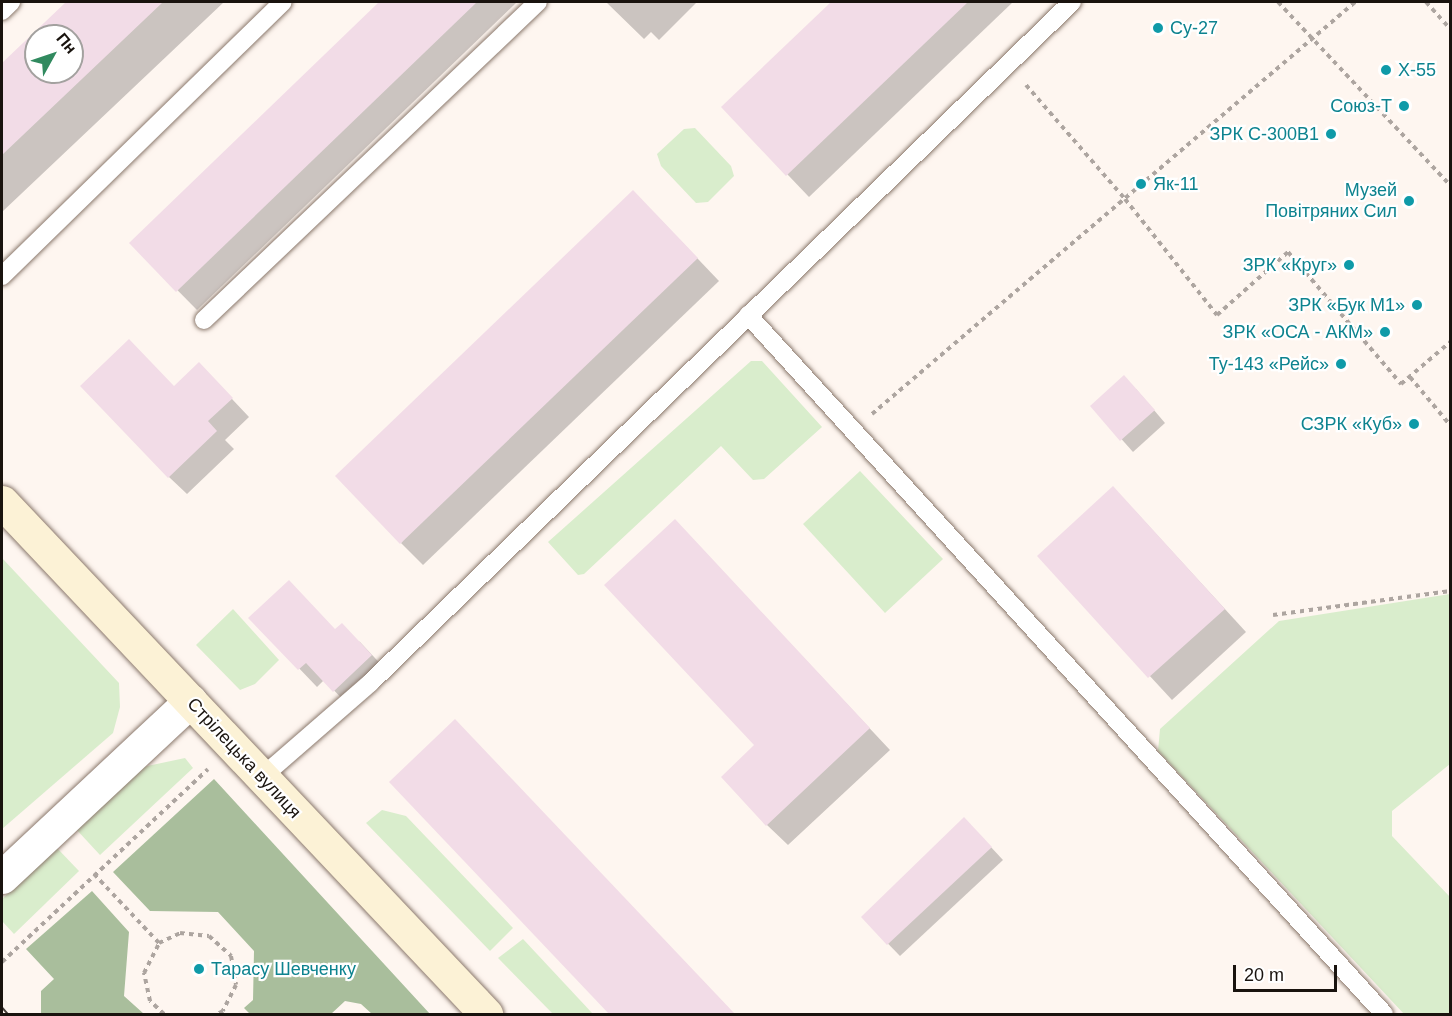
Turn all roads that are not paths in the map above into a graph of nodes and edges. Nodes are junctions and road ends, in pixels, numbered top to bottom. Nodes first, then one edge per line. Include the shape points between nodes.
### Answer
1 (11, 2) edge
2 (283, 2) edge
3 (538, 2) edge
4 (1072, 2) edge
5 (2, 11) edge
6 (2, 276) edge
7 (748, 315) junction
8 (204, 320) dead end
9 (2, 502) edge
10 (190, 701) junction
11 (262, 777) junction
12 (2, 877) edge
13 (486, 1014) edge
14 (1384, 1014) edge

1 - 5 lane
2 - 6 lane
3 - 8 lane
4 - 7 lane
7 - 11 lane via 370,682
7 - 14 lane via 850,432
9 - 10 main road, Стрілецька вулиця
10 - 11 main road, Стрілецька вулиця
10 - 12 street
11 - 13 main road, Стрілецька вулиця

